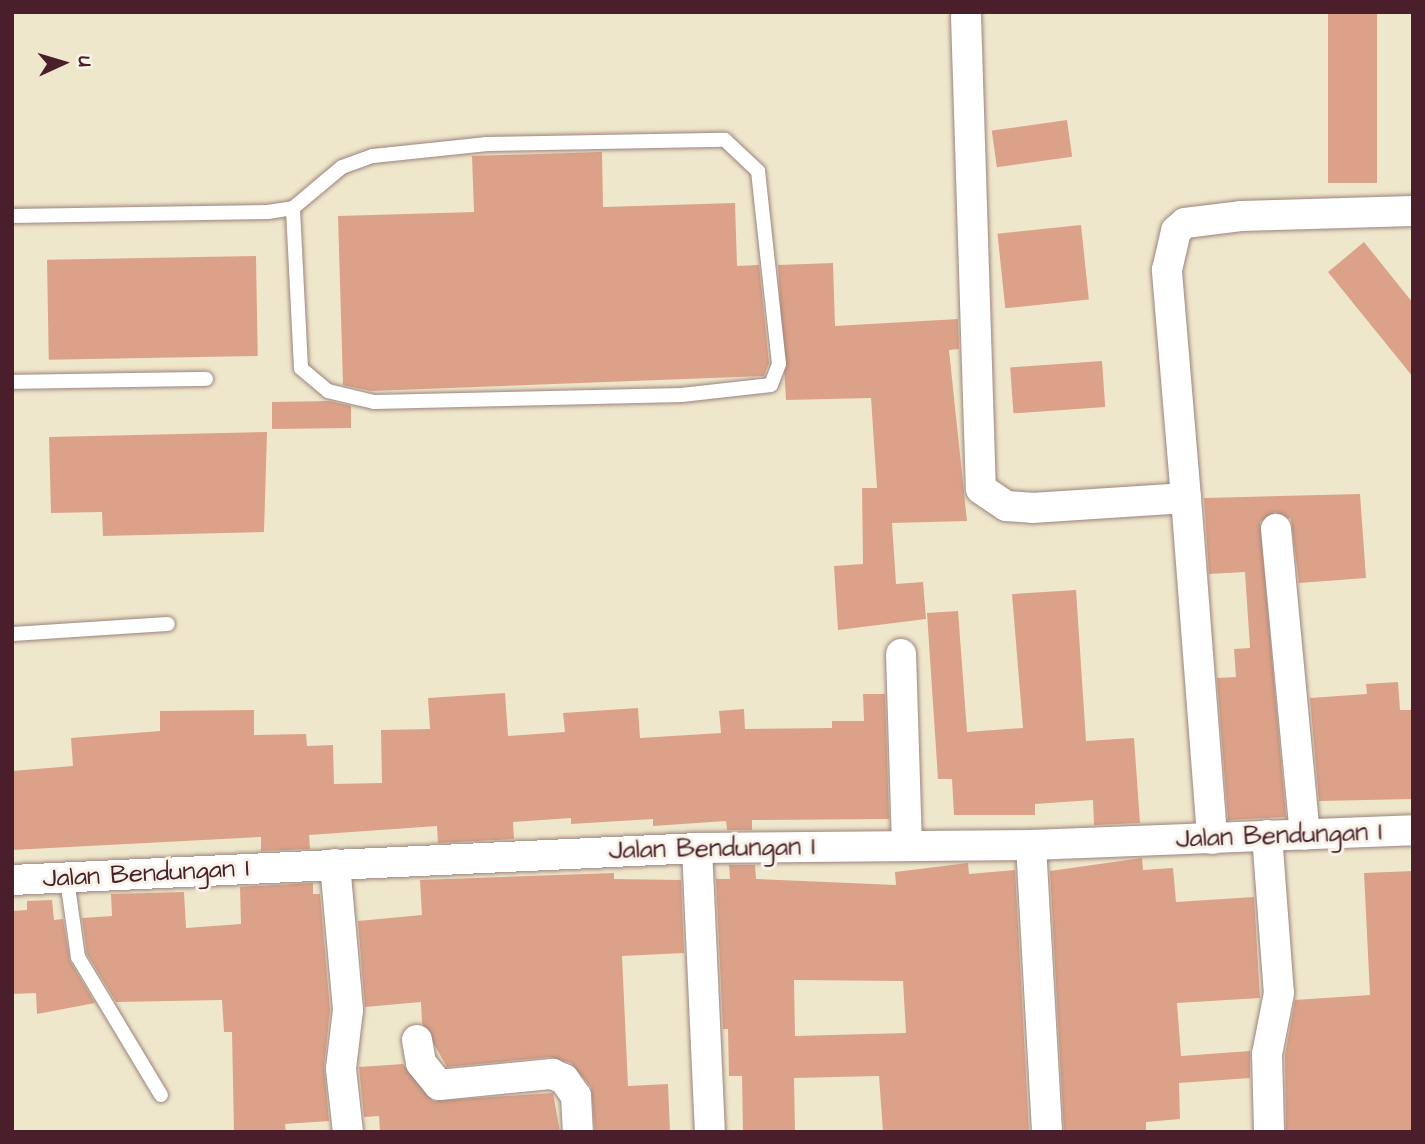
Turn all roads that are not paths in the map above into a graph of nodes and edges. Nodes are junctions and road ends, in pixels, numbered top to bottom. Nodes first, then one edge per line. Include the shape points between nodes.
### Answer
1 (966, 16) dead end
2 (293, 208) junction
3 (1413, 211) edge
4 (12, 215) edge
5 (206, 379) dead end
6 (12, 382) edge
7 (1186, 498) junction
8 (1276, 529) dead end
9 (168, 624) dead end
10 (12, 634) edge
11 (901, 654) dead end
12 (1413, 830) edge
13 (1267, 835) junction
14 (1305, 835) junction
15 (1212, 839) junction
16 (907, 845) junction
17 (1031, 845) junction
18 (697, 848) junction
19 (335, 864) junction
20 (67, 879) junction
21 (12, 880) edge
22 (417, 1040) dead end
23 (161, 1095) dead end
24 (348, 1132) edge
25 (578, 1132) edge
26 (710, 1132) edge
27 (1047, 1132) edge
28 (1269, 1132) edge

1 - 7 street via 981,489 1006,506 1032,508
2 - 2 lane via 301,368 328,391 374,402 682,395 771,385 779,364 758,171 725,140 487,144 373,156 342,167
2 - 4 lane
3 - 7 street via 1241,216 1185,223 1176,231 1167,270
5 - 6 lane
7 - 15 street
8 - 14 street
9 - 10 lane
11 - 16 street
12 - 14 street, Jalan Bendungan I
13 - 14 street, Jalan Bendungan I
13 - 15 street, Jalan Bendungan I
13 - 28 street via 1279,993 1267,1054
15 - 17 street, Jalan Bendungan I
16 - 17 street, Jalan Bendungan I
16 - 18 street, Jalan Bendungan I
17 - 27 street
18 - 19 street, Jalan Bendungan I
18 - 26 street
19 - 20 street, Jalan Bendungan I
19 - 24 street via 348,1010 341,1069
20 - 21 street, Jalan Bendungan I
20 - 23 lane via 78,957
22 - 25 street via 421,1063 439,1085 552,1074 564,1079 576,1096

